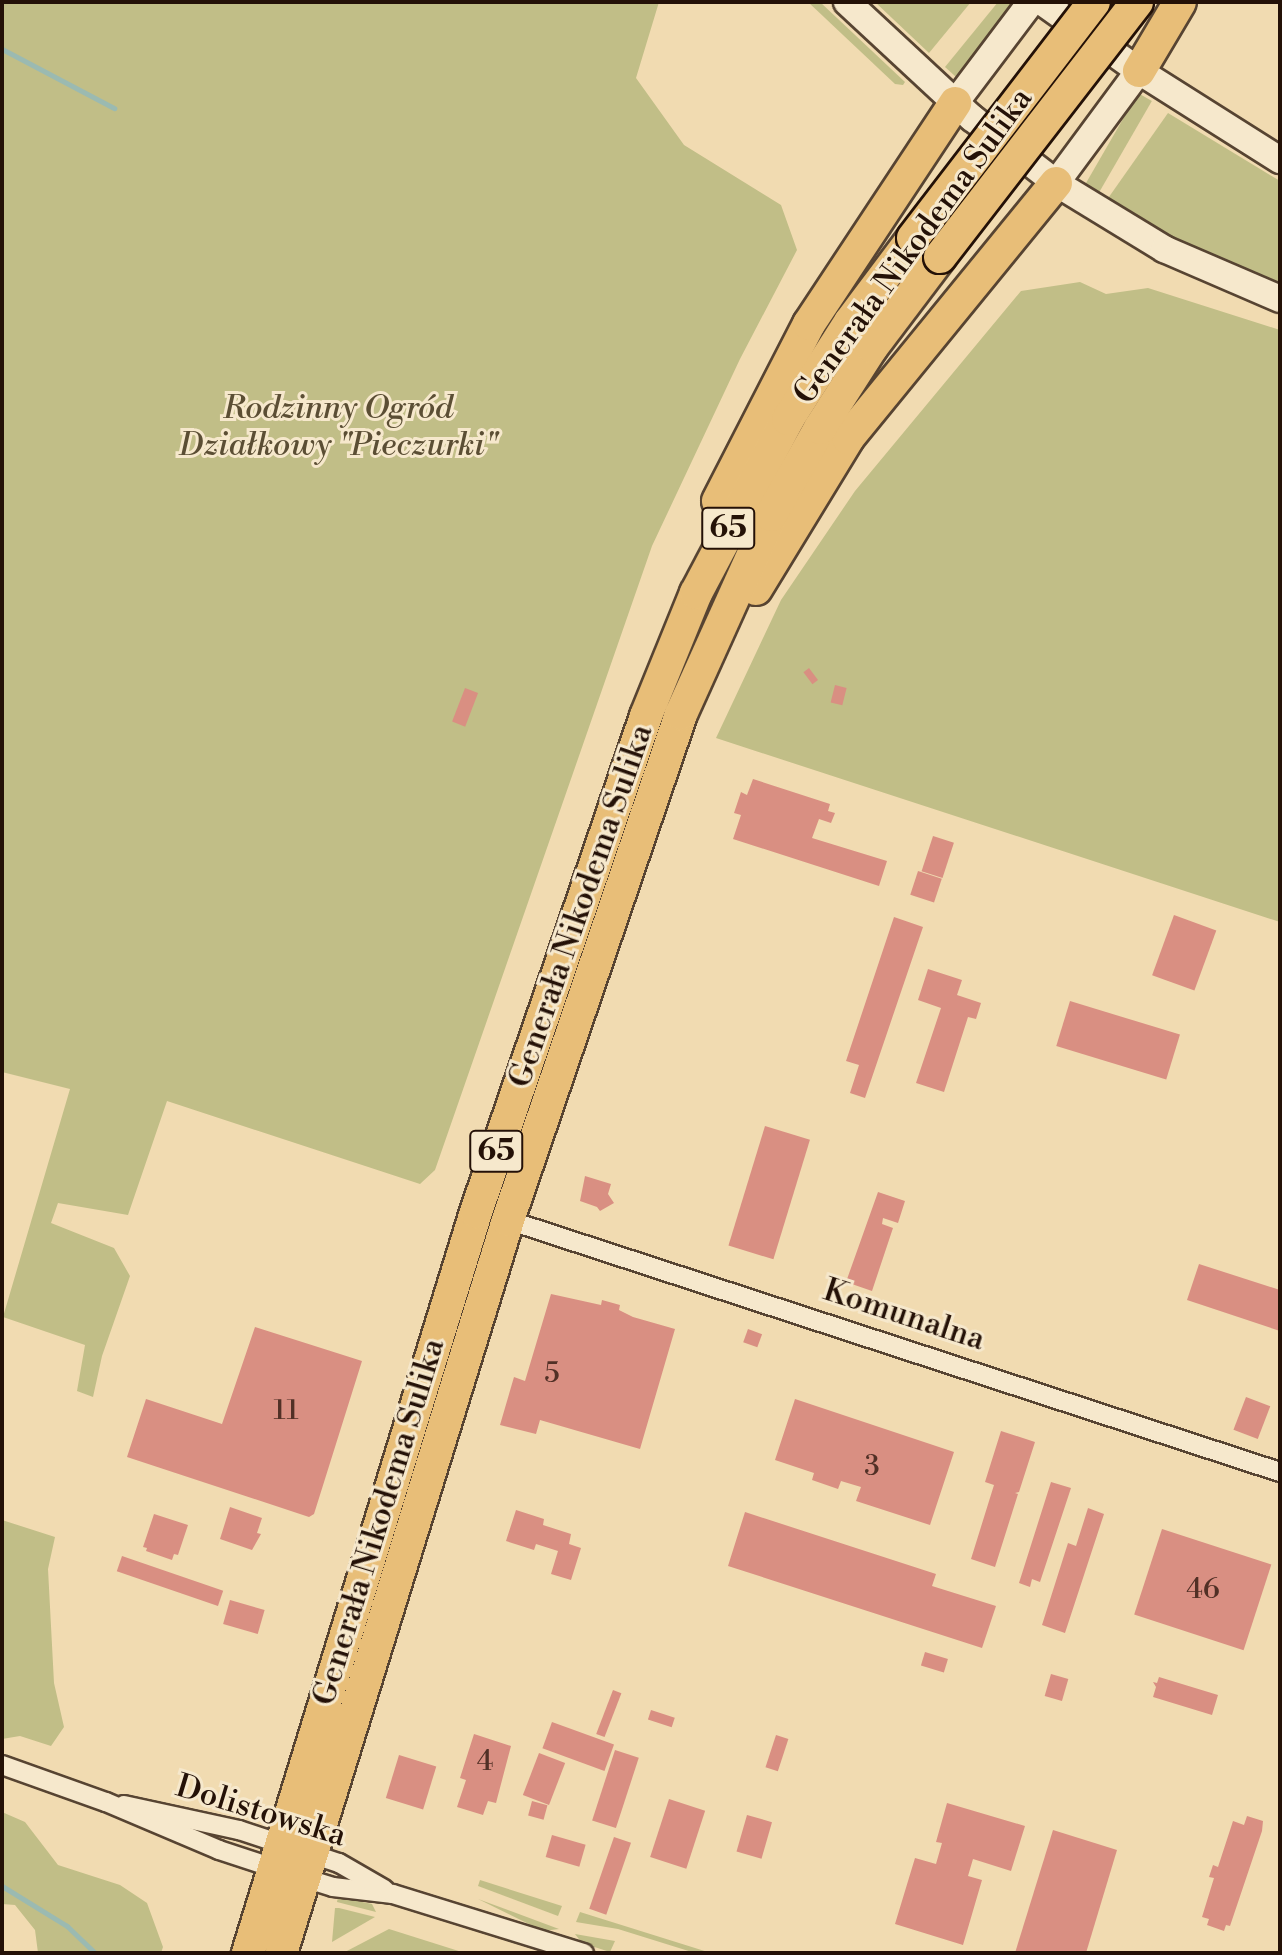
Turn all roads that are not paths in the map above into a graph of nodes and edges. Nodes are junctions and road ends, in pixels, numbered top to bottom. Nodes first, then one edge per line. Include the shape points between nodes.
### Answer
1 (847, 2) edge
2 (1031, 2) edge
3 (1042, 2) edge
4 (1094, 2) edge
5 (1137, 2) edge
6 (1180, 2) edge
7 (1139, 71) junction
8 (955, 103) junction
9 (1280, 160) edge
10 (1056, 183) junction
11 (1280, 299) edge
12 (654, 791) junction
13 (599, 847) junction
14 (508, 1220) junction
15 (1280, 1472) edge
16 (2, 1765) edge
17 (277, 1856) junction
18 (308, 1866) junction
19 (248, 1953) edge
20 (281, 1953) edge
21 (584, 1953) edge

1 - 8 main road
2 - 8 main road
3 - 7 main road
4 - 13 highway, Generała Nikodema Sulika / 65, bridge via 827,358 739,506 671,655
5 - 12 highway, Generała Nikodema Sulika / 65, bridge via 940,257 820,428 722,616
6 - 7 highway
7 - 9 main road
7 - 10 main road
8 - 10 main road
8 - 13 highway via 809,324 684,573 623,738
10 - 11 main road via 1164,249
10 - 12 highway via 848,438 751,597
12 - 14 highway, Generała Nikodema Sulika / 65
13 - 17 highway, Generała Nikodema Sulika / 65 via 471,1226
14 - 15 street, Komunalna
14 - 18 highway, Generała Nikodema Sulika / 65
16 - 17 street, Dolistowska via 106,1802 184,1817
17 - 18 street, Dolistowska
17 - 19 highway, Generała Nikodema Sulika / 65
18 - 20 highway, Generała Nikodema Sulika / 65
18 - 21 street, Dolistowska via 333,1887 393,1894

